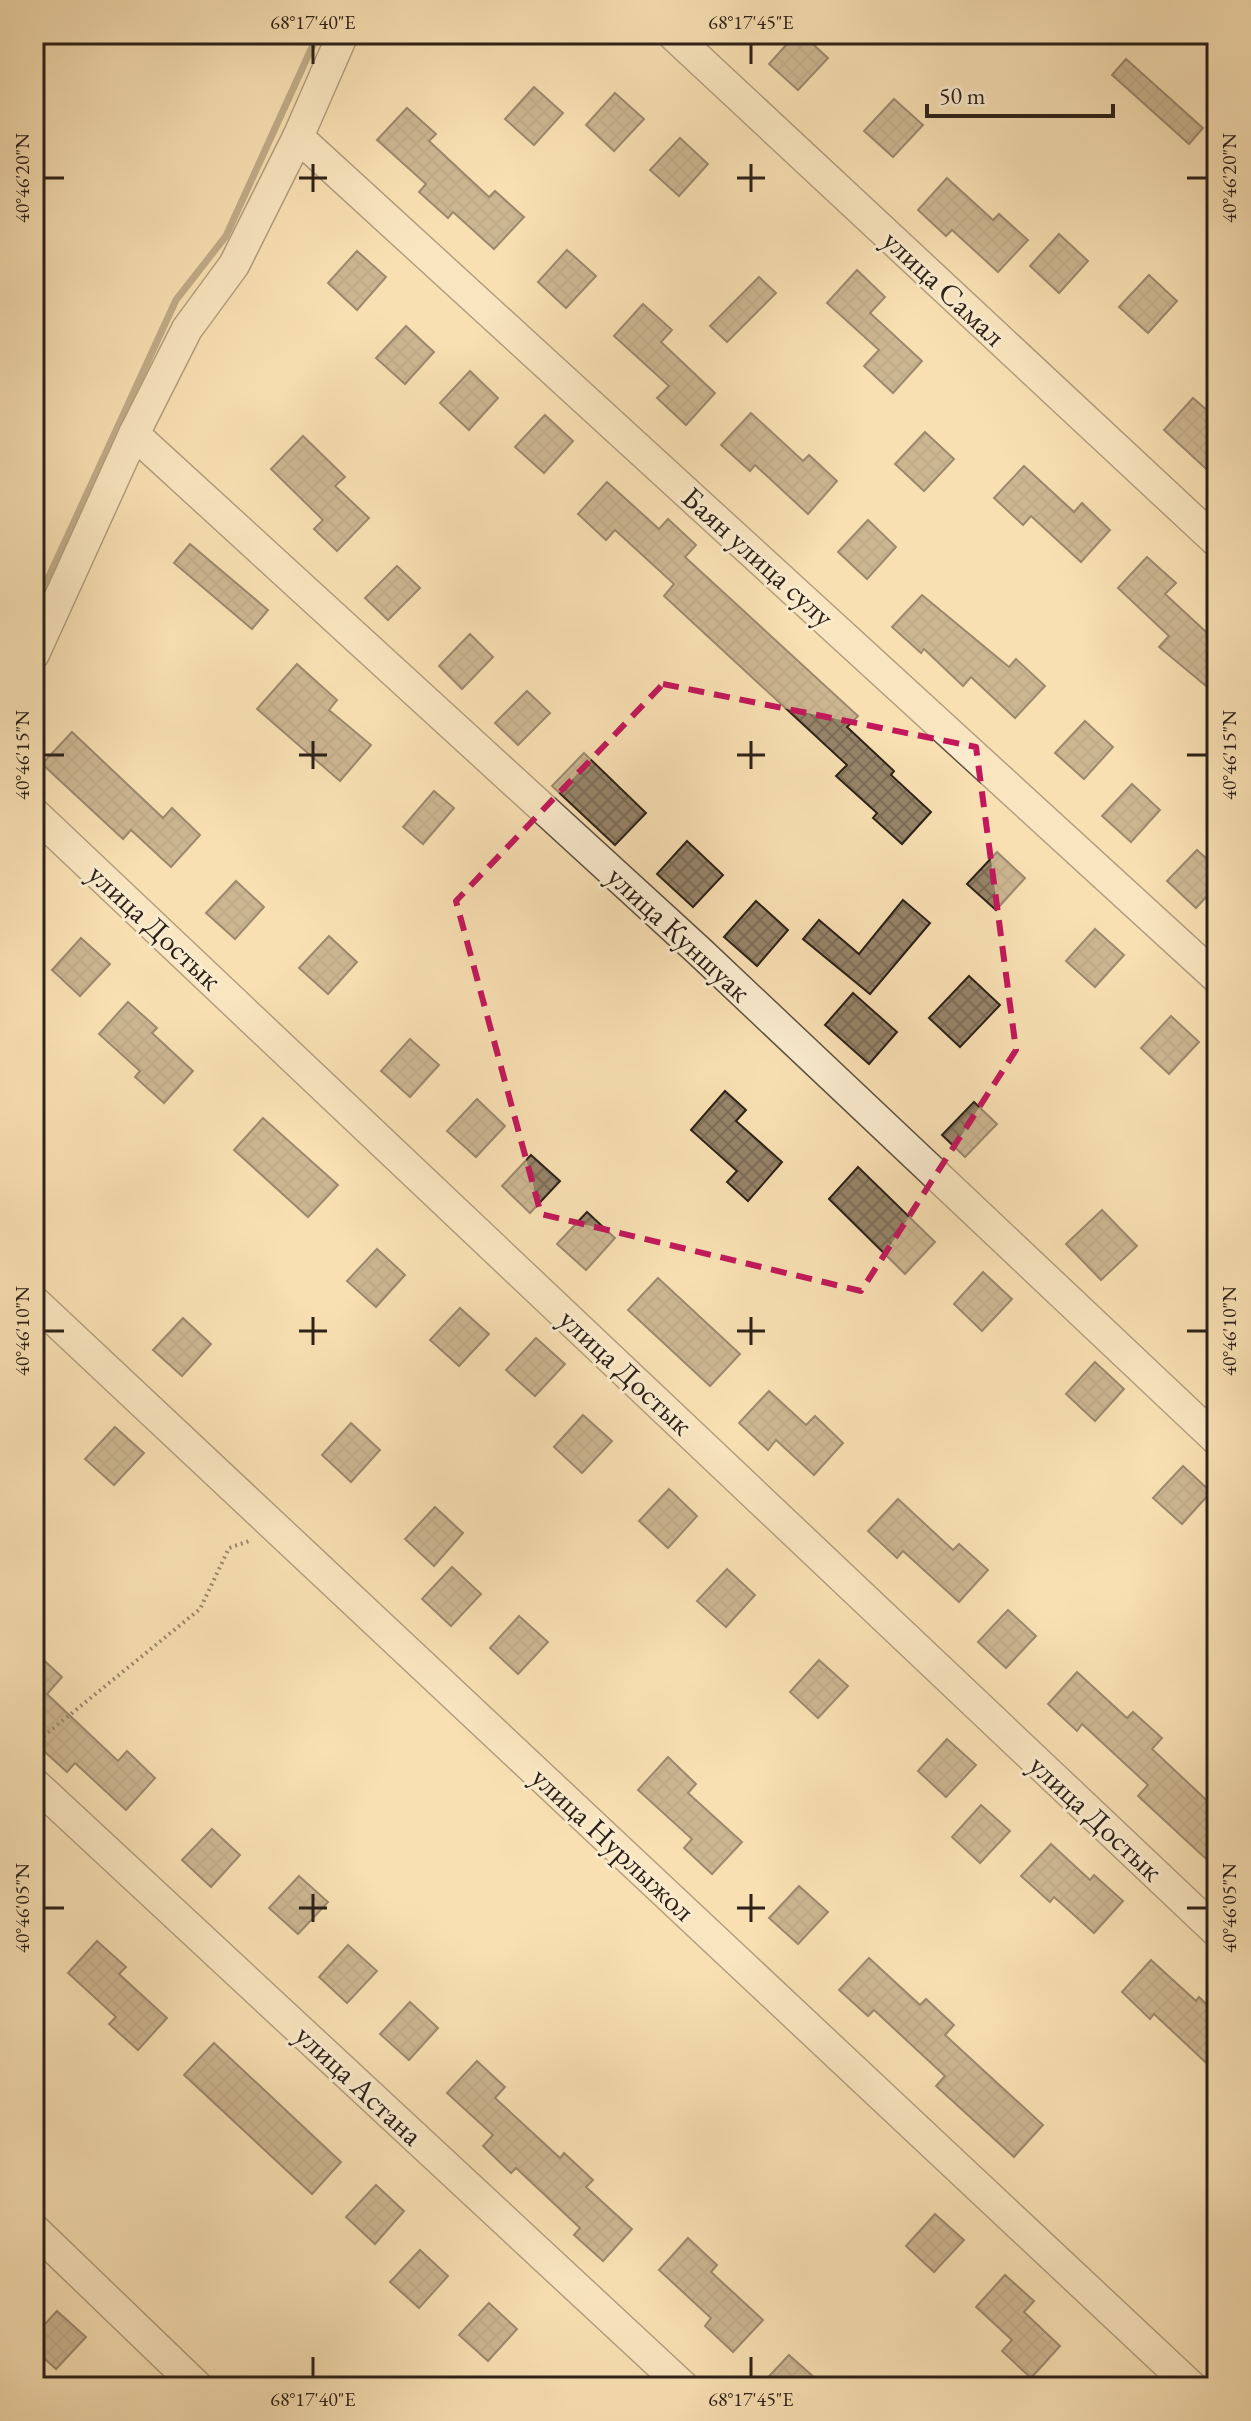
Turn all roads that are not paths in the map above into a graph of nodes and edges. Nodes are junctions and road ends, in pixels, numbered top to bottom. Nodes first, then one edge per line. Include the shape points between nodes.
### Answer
1 (343, 34) edge
2 (672, 34) edge
3 (298, 137) junction
4 (134, 434) junction
5 (1217, 542) edge
6 (34, 654) edge
7 (34, 813) edge
8 (1216, 973) edge
9 (34, 1301) edge
10 (1217, 1440) edge
11 (34, 1783) edge
12 (1217, 1932) edge
13 (34, 2229) edge
14 (198, 2387) edge
15 (684, 2387) edge
16 (1192, 2387) edge

1 - 3 street
2 - 5 street, улица Самал
3 - 4 street via 234,265 187,329
3 - 8 street, Баян улица сулу
4 - 6 street
4 - 10 street, улица Куншуак via 699,951
7 - 12 street, улица Достык
9 - 16 street, улица Нурлыжол
11 - 15 street, улица Астана
13 - 14 street

